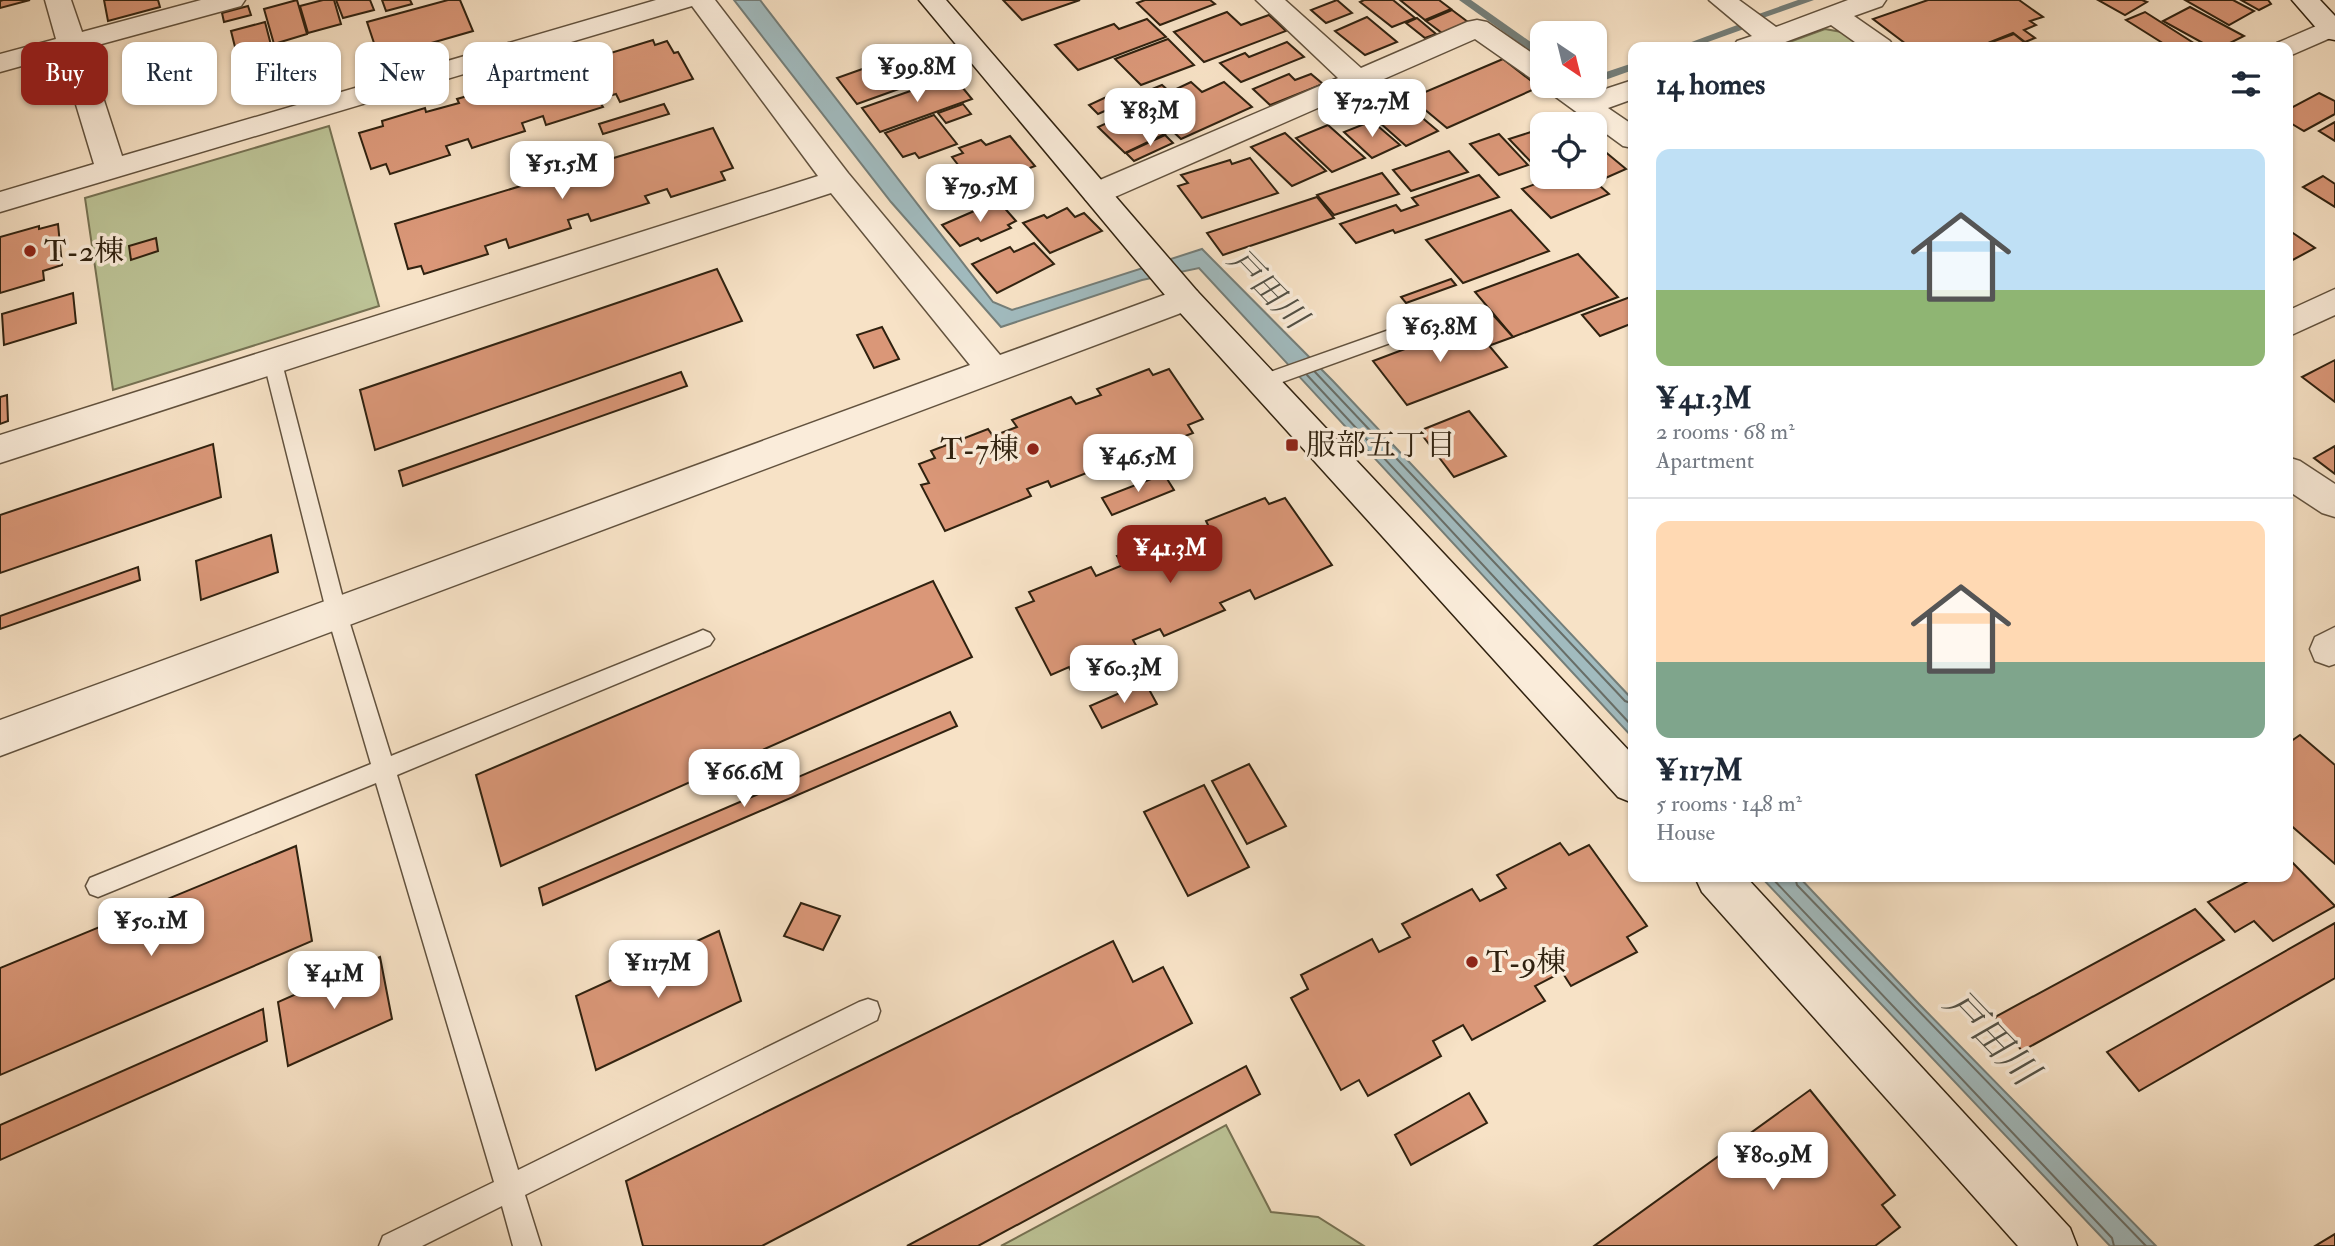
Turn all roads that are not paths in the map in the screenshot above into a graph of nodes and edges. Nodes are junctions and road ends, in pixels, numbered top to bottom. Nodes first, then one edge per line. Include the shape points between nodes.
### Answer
1 (58, 0) edge
2 (232, 0) edge
3 (685, 0) edge
4 (701, 0) edge
5 (932, 0) edge
6 (1269, 0) edge
7 (1722, 0) edge
8 (1873, 0) edge
9 (2305, 0) edge
10 (1835, 15) junction
11 (2334, 29) edge
12 (1773, 37) junction
13 (71, 42) edge
14 (79, 42) edge
15 (1760, 42) edge
16 (1873, 42) edge
17 (2293, 46) edge
18 (21, 57) edge
19 (0, 63) edge
20 (1530, 65) edge
21 (1358, 81) junction
22 (1628, 91) edge
23 (1577, 98) edge
24 (91, 105) edge
25 (1587, 105) junction
26 (1628, 135) edge
27 (111, 170) junction
28 (837, 180) junction
29 (1097, 193) junction
30 (0, 202) edge
31 (1181, 293) junction
32 (2335, 301) edge
33 (2293, 322) edge
34 (1423, 324) dead end
35 (273, 362) junction
36 (994, 371) junction
37 (1276, 377) junction
38 (0, 449) edge
39 (2293, 475) edge
40 (2335, 503) edge
41 (337, 614) junction
42 (703, 639) dead end
43 (0, 738) edge
44 (383, 769) junction
45 (1628, 778) edge
46 (1722, 882) edge
47 (98, 886) dead end
48 (868, 1012) dead end
49 (510, 1188) junction
50 (393, 1246) edge
51 (527, 1246) edge
52 (2052, 1246) edge

1 - 13 street
2 - 14 street
3 - 27 street
4 - 28 street
5 - 29 street
6 - 21 street
7 - 12 street
8 - 10 street
9 - 11 street
10 - 12 street
10 - 16 street
11 - 17 street
12 - 15 street
18 - 19 street
20 - 21 street via 1478,28
21 - 29 street
22 - 25 street
23 - 25 street
24 - 27 street
25 - 26 street
27 - 30 street
28 - 35 street
28 - 36 street
29 - 31 street
31 - 36 street
31 - 37 street
32 - 33 street
34 - 37 lane
35 - 38 street
35 - 41 lane
36 - 41 street
37 - 45 street
39 - 40 street
41 - 43 street
41 - 44 lane
42 - 44 lane
44 - 47 lane
44 - 49 lane
46 - 52 street
48 - 49 lane
49 - 50 lane
49 - 51 lane

